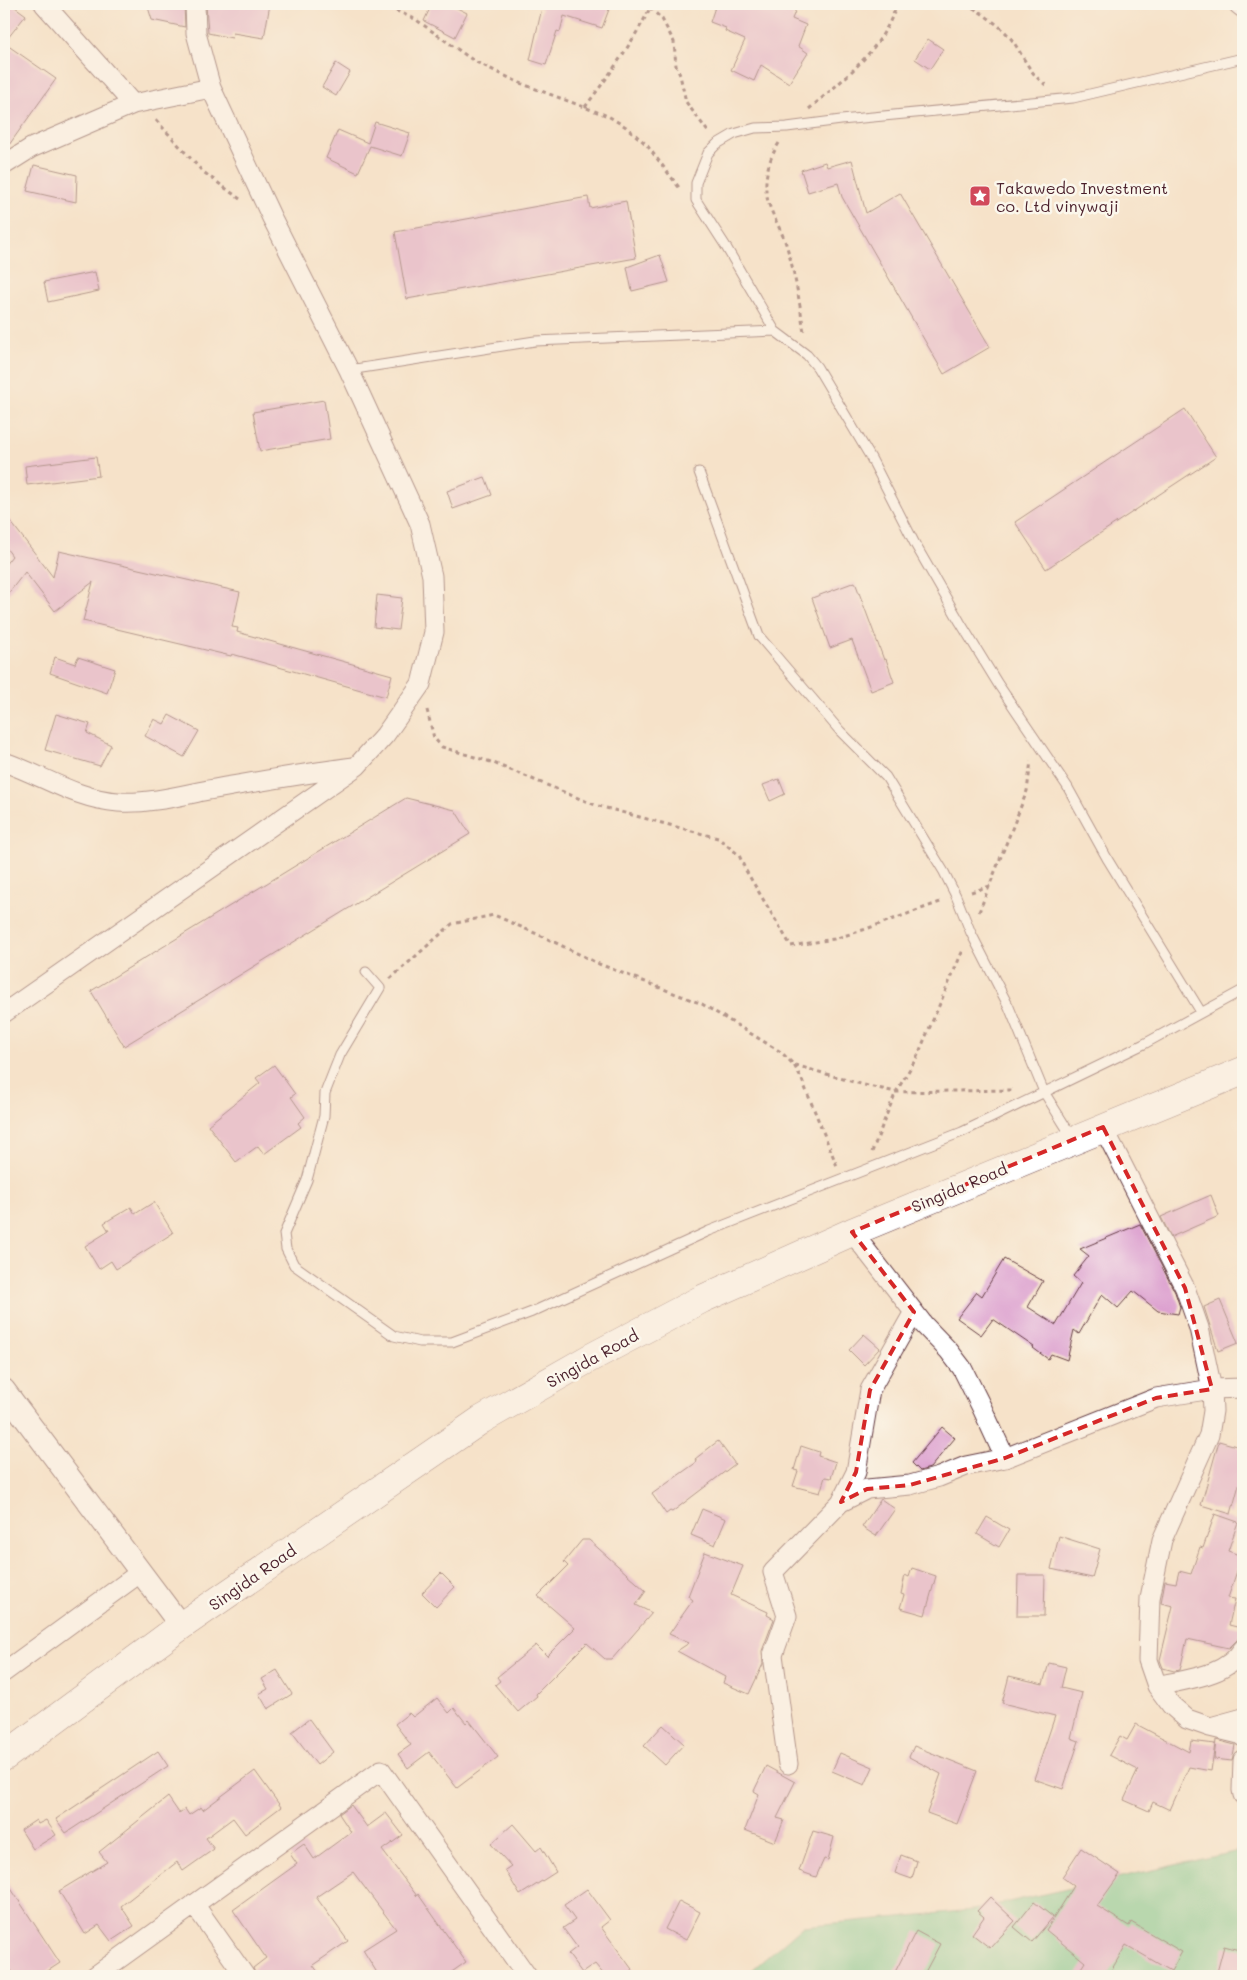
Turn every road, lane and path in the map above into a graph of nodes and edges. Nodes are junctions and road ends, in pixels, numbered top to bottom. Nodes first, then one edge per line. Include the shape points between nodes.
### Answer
1 (44, 4) edge
2 (195, 4) edge
3 (381, 4) edge
4 (652, 4) edge
5 (897, 4) edge
6 (966, 4) edge
7 (1238, 4) edge
8 (650, 8) junction
9 (1243, 8) edge
10 (1243, 58) edge
11 (211, 88) junction
12 (1073, 98) junction
13 (133, 104) junction
14 (585, 107) junction
15 (788, 127) junction
16 (717, 144) junction
17 (4, 165) edge
18 (696, 200) junction
19 (272, 218) junction
20 (775, 331) junction
21 (807, 355) junction
22 (350, 370) junction
23 (699, 472) dead end
24 (421, 684) junction
25 (4, 762) edge
26 (357, 766) junction
27 (990, 886) dead end
28 (956, 896) junction
29 (366, 972) dead end
30 (380, 988) junction
31 (1243, 990) edge
32 (1201, 1012) junction
33 (4, 1013) edge
34 (794, 1065) junction
35 (1243, 1071) edge
36 (896, 1092) junction
37 (1044, 1092) junction
38 (1103, 1127) junction
39 (1074, 1140) junction
40 (865, 1171) junction
41 (843, 1179) junction
42 (852, 1232) junction
43 (914, 1312) junction
44 (1243, 1388) edge
45 (1212, 1389) junction
46 (4, 1390) edge
47 (1004, 1458) junction
48 (841, 1502) junction
49 (141, 1572) junction
50 (181, 1626) junction
51 (1243, 1649) edge
52 (4, 1672) edge
53 (1157, 1686) junction
54 (1243, 1718) edge
55 (1210, 1727) junction
56 (1243, 1737) edge
57 (4, 1757) edge
58 (1243, 1760) edge
59 (788, 1764) dead end
60 (1243, 1795) edge
61 (194, 1904) junction
62 (95, 1976) edge
63 (246, 1976) edge
64 (527, 1976) edge

1 - 13 street
2 - 11 street via 196,33
3 - 14 path via 415,19 474,61
4 - 8 path
5 - 15 path via 882,38 859,64
6 - 12 path via 1007,34 1038,80
7 - 9 street
8 - 14 path via 617,65
8 - 16 path via 662,19 674,42 676,66 686,102
10 - 12 lane
11 - 13 street
11 - 19 street
12 - 15 lane
13 - 17 street via 31,148
13 - 19 path via 157,121 202,171 228,192
14 - 18 path via 608,116 639,136 685,194
15 - 16 lane via 755,128 734,134
15 - 21 path via 771,157 766,174 766,192 789,255
16 - 18 lane via 708,153 696,183
18 - 20 lane
19 - 22 street
20 - 21 lane
20 - 22 lane via 535,341
21 - 32 lane via 871,458 960,622 1067,786
22 - 24 street via 420,524 430,567 434,632
23 - 28 lane via 759,636 840,731 886,777
24 - 26 street via 385,735
24 - 28 path via 434,738 442,746 491,762 595,805 718,838 739,855 791,946 834,939
25 - 26 street via 29,770 63,789 118,802 158,800
26 - 33 street
27 - 28 path
28 - 37 lane via 1009,1007
29 - 30 lane
30 - 34 path via 452,924 494,915 598,964 702,1004 762,1039
30 - 41 lane via 340,1054 325,1094 324,1116 307,1180 284,1234 286,1249 294,1264 394,1336 420,1342 452,1342 532,1312 709,1231
31 - 32 lane
32 - 37 lane via 1144,1044
34 - 36 path
34 - 41 path
35 - 38 highway, Singida Road
36 - 37 path
36 - 40 path
37 - 39 lane
37 - 40 lane via 962,1132
38 - 39 highway, Singida Road
38 - 45 street via 1185,1288 1199,1328
39 - 42 highway, Singida Road
40 - 41 lane
42 - 43 street
42 - 50 highway, Singida Road via 702,1299 481,1420
43 - 47 street via 962,1368
43 - 48 street via 870,1390 856,1472
44 - 45 street
45 - 47 street via 1156,1398
45 - 53 street via 1209,1435 1162,1540 1150,1598 1148,1660
46 - 49 street
47 - 48 street via 910,1484 867,1489
48 - 59 street via 774,1572 786,1616 772,1655
49 - 50 street
49 - 52 street
50 - 57 highway, Singida Road
51 - 53 street via 1224,1668
53 - 55 street via 1187,1719
54 - 55 street
55 - 56 street
58 - 60 street
61 - 62 street
61 - 63 street
61 - 64 street via 380,1770

